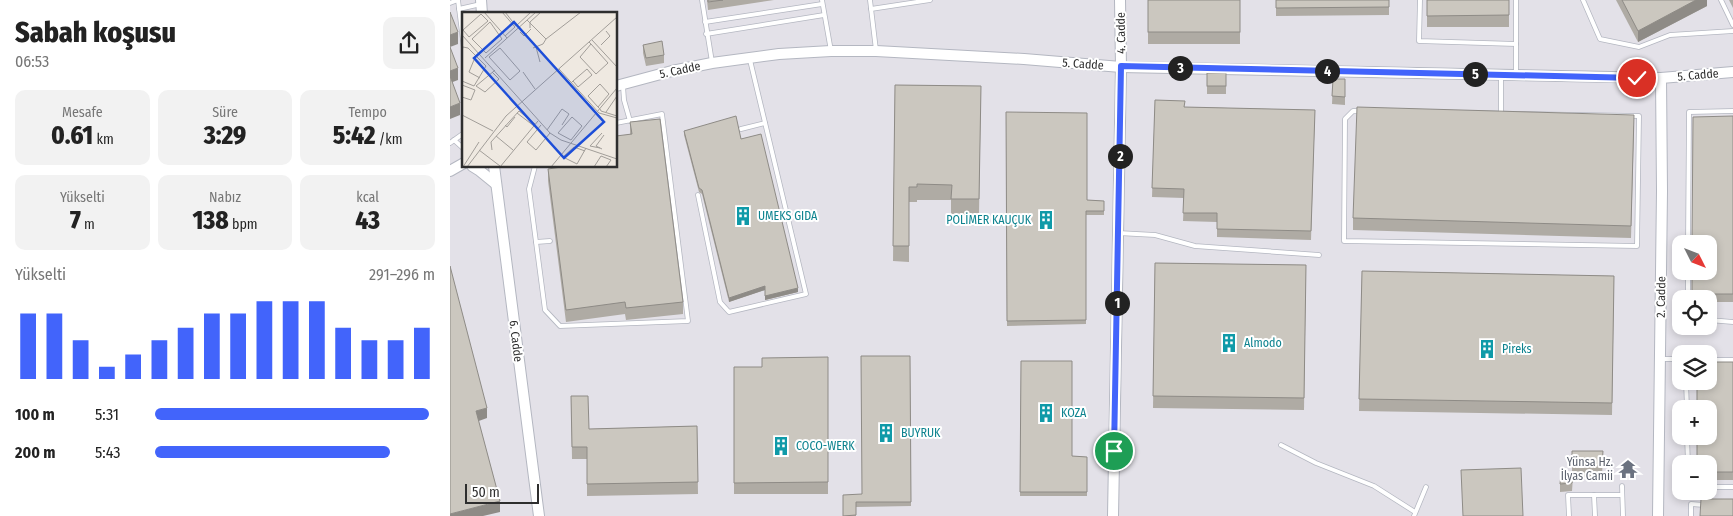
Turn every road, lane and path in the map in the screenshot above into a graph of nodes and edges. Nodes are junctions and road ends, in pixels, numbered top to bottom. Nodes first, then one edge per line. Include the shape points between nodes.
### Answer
1 (702, 0) edge
2 (870, 0) edge
3 (930, 0) edge
4 (1120, 0) edge
5 (1420, 0) edge
6 (1516, 0) edge
7 (1583, 0) edge
8 (1721, 0) edge
9 (822, 2) edge
10 (450, 3) edge
11 (481, 6) edge
12 (459, 9) junction
13 (871, 9) junction
14 (824, 15) junction
15 (705, 22) junction
16 (1733, 25) edge
17 (1733, 31) edge
18 (462, 33) edge
19 (706, 34) junction
20 (1516, 44) junction
21 (831, 51) junction
22 (876, 51) junction
23 (749, 58) junction
24 (712, 63) junction
25 (1121, 66) junction
26 (1733, 72) edge
27 (1501, 75) junction
28 (1516, 75) junction
29 (1660, 78) junction
30 (619, 85) edge
31 (1733, 111) edge
32 (1501, 114) junction
33 (630, 120) junction
34 (618, 123) edge
35 (765, 123) junction
36 (741, 129) edge
37 (462, 164) edge
38 (475, 168) edge
39 (495, 168) edge
40 (534, 168) edge
41 (450, 171) edge
42 (496, 184) junction
43 (698, 195) dead end
44 (1118, 233) junction
45 (1688, 235) edge
46 (550, 241) dead end
47 (536, 242) junction
48 (1319, 255) dead end
49 (1717, 321) edge
50 (1733, 322) edge
51 (1672, 359) edge
52 (1660, 360) junction
53 (1717, 360) edge
54 (1733, 360) edge
55 (1281, 445) dead end
56 (1622, 486) dead end
57 (1426, 487) dead end
58 (1717, 487) edge
59 (1733, 487) edge
60 (1594, 495) junction
61 (1622, 495) junction
62 (1708, 505) edge
63 (1414, 514) edge
64 (539, 516) edge
65 (1113, 516) edge
66 (1569, 516) edge
67 (1594, 516) edge
68 (1623, 516) edge
69 (1658, 516) edge
70 (1691, 516) edge

1 - 15 lane
2 - 13 lane
3 - 13 lane
4 - 25 street, 4. Cadde
5 - 20 lane via 1419,41
6 - 20 lane
7 - 17 lane via 1600,39 1640,47 1670,35
8 - 16 lane
9 - 14 lane
9 - 15 lane
10 - 12 lane via 458,0
11 - 12 lane
12 - 18 lane
13 - 22 lane
14 - 19 lane
14 - 21 lane
15 - 19 lane
19 - 24 lane
20 - 28 lane
21 - 22 street, 5. Cadde
21 - 23 street, 5. Cadde
22 - 25 street, 5. Cadde
23 - 24 street, 5. Cadde
23 - 35 lane
24 - 30 street, 5. Cadde
25 - 27 street, 5. Cadde
25 - 44 street, 4. Cadde
26 - 29 street, 5. Cadde
27 - 28 street, 5. Cadde
27 - 32 lane
28 - 29 street, 5. Cadde
29 - 52 street, 2. Cadde
30 - 33 lane
31 - 45 lane via 1689,112
32 - 32 lane via 1353,110 1345,119 1344,241 1637,246 1638,116
33 - 34 lane
33 - 47 lane via 662,114 688,321 560,326 545,310
35 - 36 lane
35 - 43 lane via 806,294 728,312 720,302
37 - 41 street
38 - 42 street
39 - 42 street, 6. Cadde
40 - 47 lane via 529,190
42 - 64 street, 6. Cadde
44 - 48 lane via 1155,235 1194,246
44 - 65 street, 4. Cadde
46 - 47 lane
49 - 50 lane
51 - 52 lane
52 - 69 street, 2. Cadde
53 - 54 lane
55 - 63 lane via 1374,486
56 - 61 lane
57 - 63 lane
58 - 59 lane
60 - 61 lane
60 - 66 lane via 1568,495
60 - 67 lane
61 - 68 lane
62 - 70 lane via 1691,504

